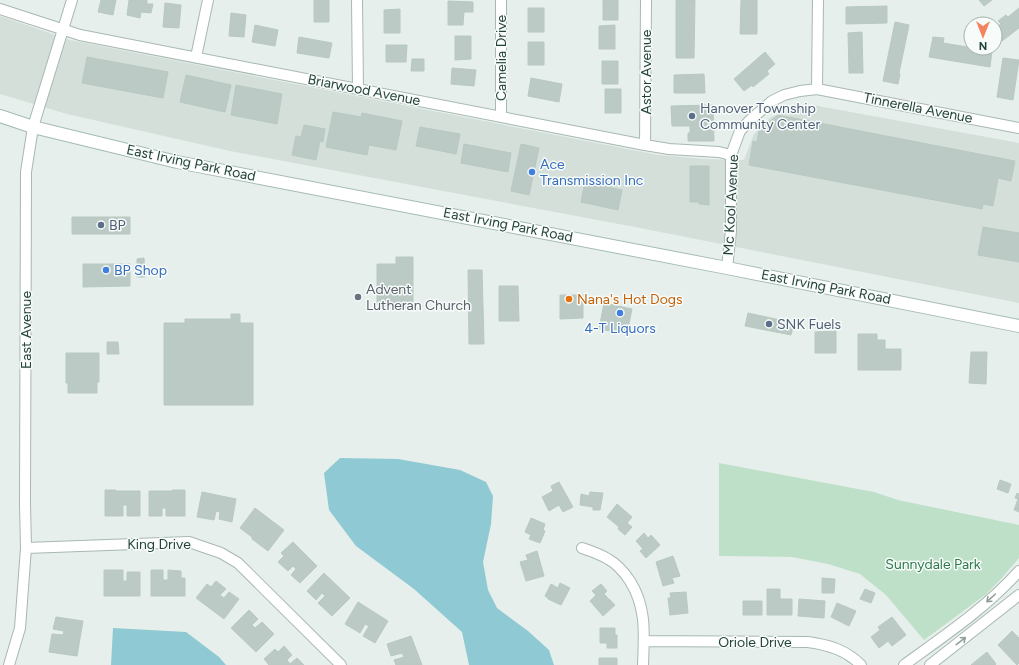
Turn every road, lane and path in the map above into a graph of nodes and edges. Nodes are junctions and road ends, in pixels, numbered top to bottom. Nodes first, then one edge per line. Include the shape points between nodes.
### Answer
1 (72, 0) edge
2 (208, 0) edge
3 (357, 0) edge
4 (501, 0) edge
5 (646, 0) edge
6 (818, 0) edge
7 (0, 9) edge
8 (63, 30) junction
9 (196, 57) junction
10 (358, 89) junction
11 (817, 89) junction
12 (0, 116) edge
13 (501, 117) junction
14 (32, 127) junction
15 (1019, 128) edge
16 (645, 145) junction
17 (730, 155) junction
18 (727, 268) junction
19 (1019, 326) edge
20 (26, 548) junction
21 (582, 548) dead end
22 (1019, 571) edge
23 (1004, 586) junction
24 (1018, 598) edge
25 (644, 641) junction
26 (8, 665) edge
27 (341, 665) edge
28 (643, 665) edge
29 (861, 665) edge
30 (904, 665) edge
31 (930, 665) edge

1 - 8 street, East Avenue
2 - 9 street
3 - 10 street
4 - 13 street, Camelia Drive
5 - 16 street, Astor Avenue
6 - 11 street
7 - 8 street, Briarwood Avenue
8 - 9 street, Briarwood Avenue
8 - 14 street, East Avenue
9 - 10 street, Briarwood Avenue
10 - 13 street, Briarwood Avenue
11 - 15 street, Tinnerella Avenue
11 - 17 street, Mc Kool Avenue via 784,95 772,101 740,131
12 - 14 main road, East Irving Park Road
13 - 16 street, Briarwood Avenue
14 - 18 main road, East Irving Park Road via 177,162
14 - 20 street, East Avenue via 26,172
16 - 17 street, Briarwood Avenue
17 - 18 street, Mc Kool Avenue via 731,231
18 - 19 main road, East Irving Park Road
20 - 26 street, East Avenue via 20,628
20 - 27 street, King Drive via 189,542 221,553 238,563
21 - 25 street via 608,559 629,579 642,608
22 - 23 street
23 - 24 street
23 -> 30 street via 967,618
31 -> 24 street
25 - 28 street
25 - 29 street, Oriole Drive via 808,642 834,647

